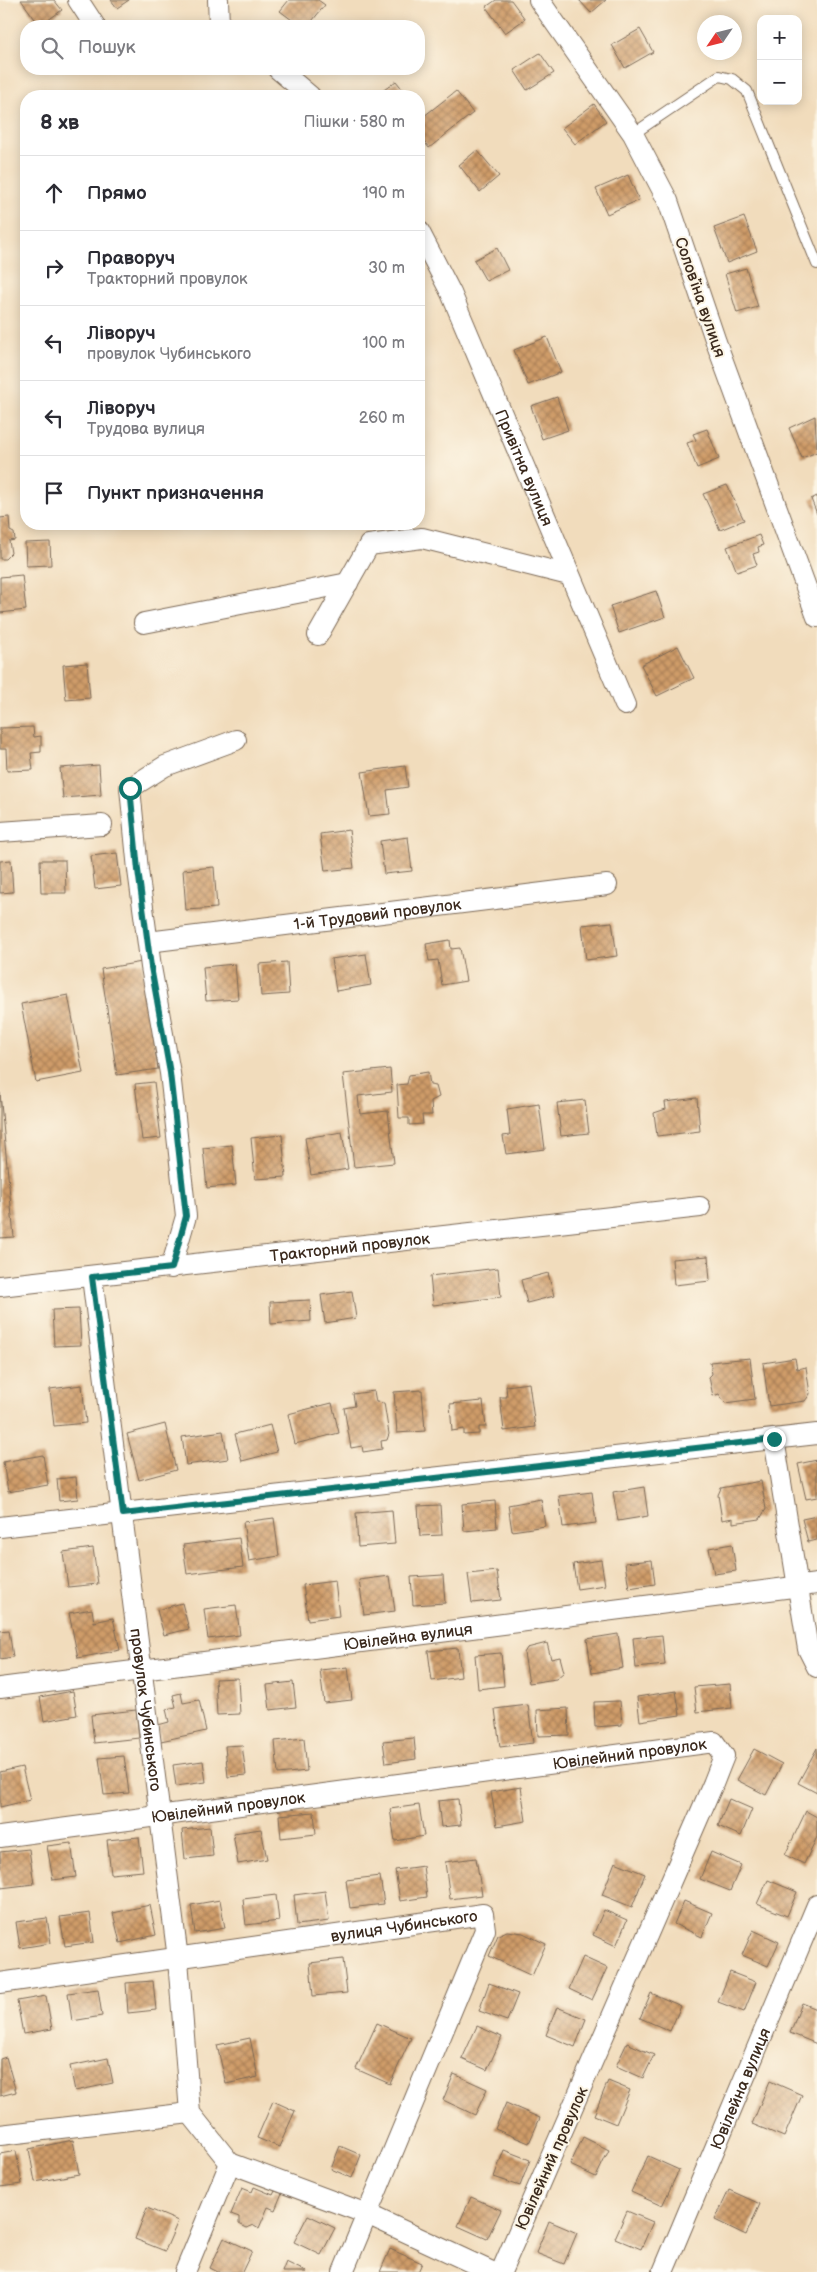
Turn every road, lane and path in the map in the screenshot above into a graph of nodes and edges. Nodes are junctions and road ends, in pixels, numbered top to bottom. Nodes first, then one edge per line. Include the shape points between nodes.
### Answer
1 (78, 0) edge
2 (218, 0) edge
3 (539, 0) edge
4 (92, 20) edge
5 (218, 20) edge
6 (285, 75) edge
7 (303, 90) edge
8 (633, 134) junction
9 (425, 243) edge
10 (817, 264) edge
11 (569, 575) junction
12 (348, 582) junction
13 (817, 617) edge
14 (144, 623) dead end
15 (318, 635) dead end
16 (625, 705) dead end
17 (236, 740) dead end
18 (102, 825) dead end
19 (0, 832) edge
20 (608, 885) dead end
21 (148, 942) junction
22 (700, 1207) dead end
23 (172, 1268) junction
24 (92, 1277) junction
25 (0, 1286) edge
26 (817, 1434) edge
27 (774, 1439) junction
28 (123, 1514) junction
29 (0, 1527) edge
30 (808, 1586) edge
31 (817, 1667) edge
32 (140, 1670) junction
33 (0, 1688) edge
34 (159, 1817) junction
35 (0, 1837) edge
36 (817, 1905) edge
37 (178, 1959) junction
38 (0, 1982) edge
39 (190, 2113) junction
40 (0, 2135) edge
41 (230, 2163) junction
42 (367, 2214) junction
43 (185, 2272) edge
44 (343, 2272) edge
45 (492, 2272) edge
46 (501, 2272) edge
47 (662, 2272) edge

1 - 4 street
2 - 5 street
3 - 8 street, Соловʼїна вулиця
6 - 7 street
8 - 10 lane via 719,76 732,79 747,91
8 - 13 street, Соловʼїна вулиця via 668,201
9 - 11 street, Привітна вулиця via 451,293
11 - 12 street via 422,538 369,545
11 - 16 street, Привітна вулиця
12 - 14 street
12 - 15 street
17 - 21 street via 165,766 130,788
18 - 19 street
20 - 21 street, 1-й Трудовий провулок
21 - 23 street via 170,1073 186,1216
22 - 23 street, Тракторний провулок
23 - 24 street, Тракторний провулок
24 - 25 street, Тракторний провулок
24 - 28 street, провулок Чубинського
26 - 27 street
27 - 28 street
27 - 30 street
28 - 29 street
28 - 32 street, провулок Чубинського
30 - 31 street via 808,1649
30 - 32 street, Ювілейна вулиця
32 - 33 street, Ювілейна вулиця
32 - 34 street, провулок Чубинського
34 - 35 street, Ювілейний провулок
34 - 37 street, провулок Чубинського
34 - 46 street, Ювілейний провулок via 714,1742 724,1756 714,1784
36 - 47 street, Ювілейна вулиця
37 - 38 street, вулиця Чубинського
37 - 39 street, провулок Чубинського
37 - 42 street, вулиця Чубинського via 483,1914 485,1930
39 - 40 street
39 - 41 street
41 - 42 street
41 - 43 street
42 - 44 street, вулиця Чубинського
42 - 45 street

